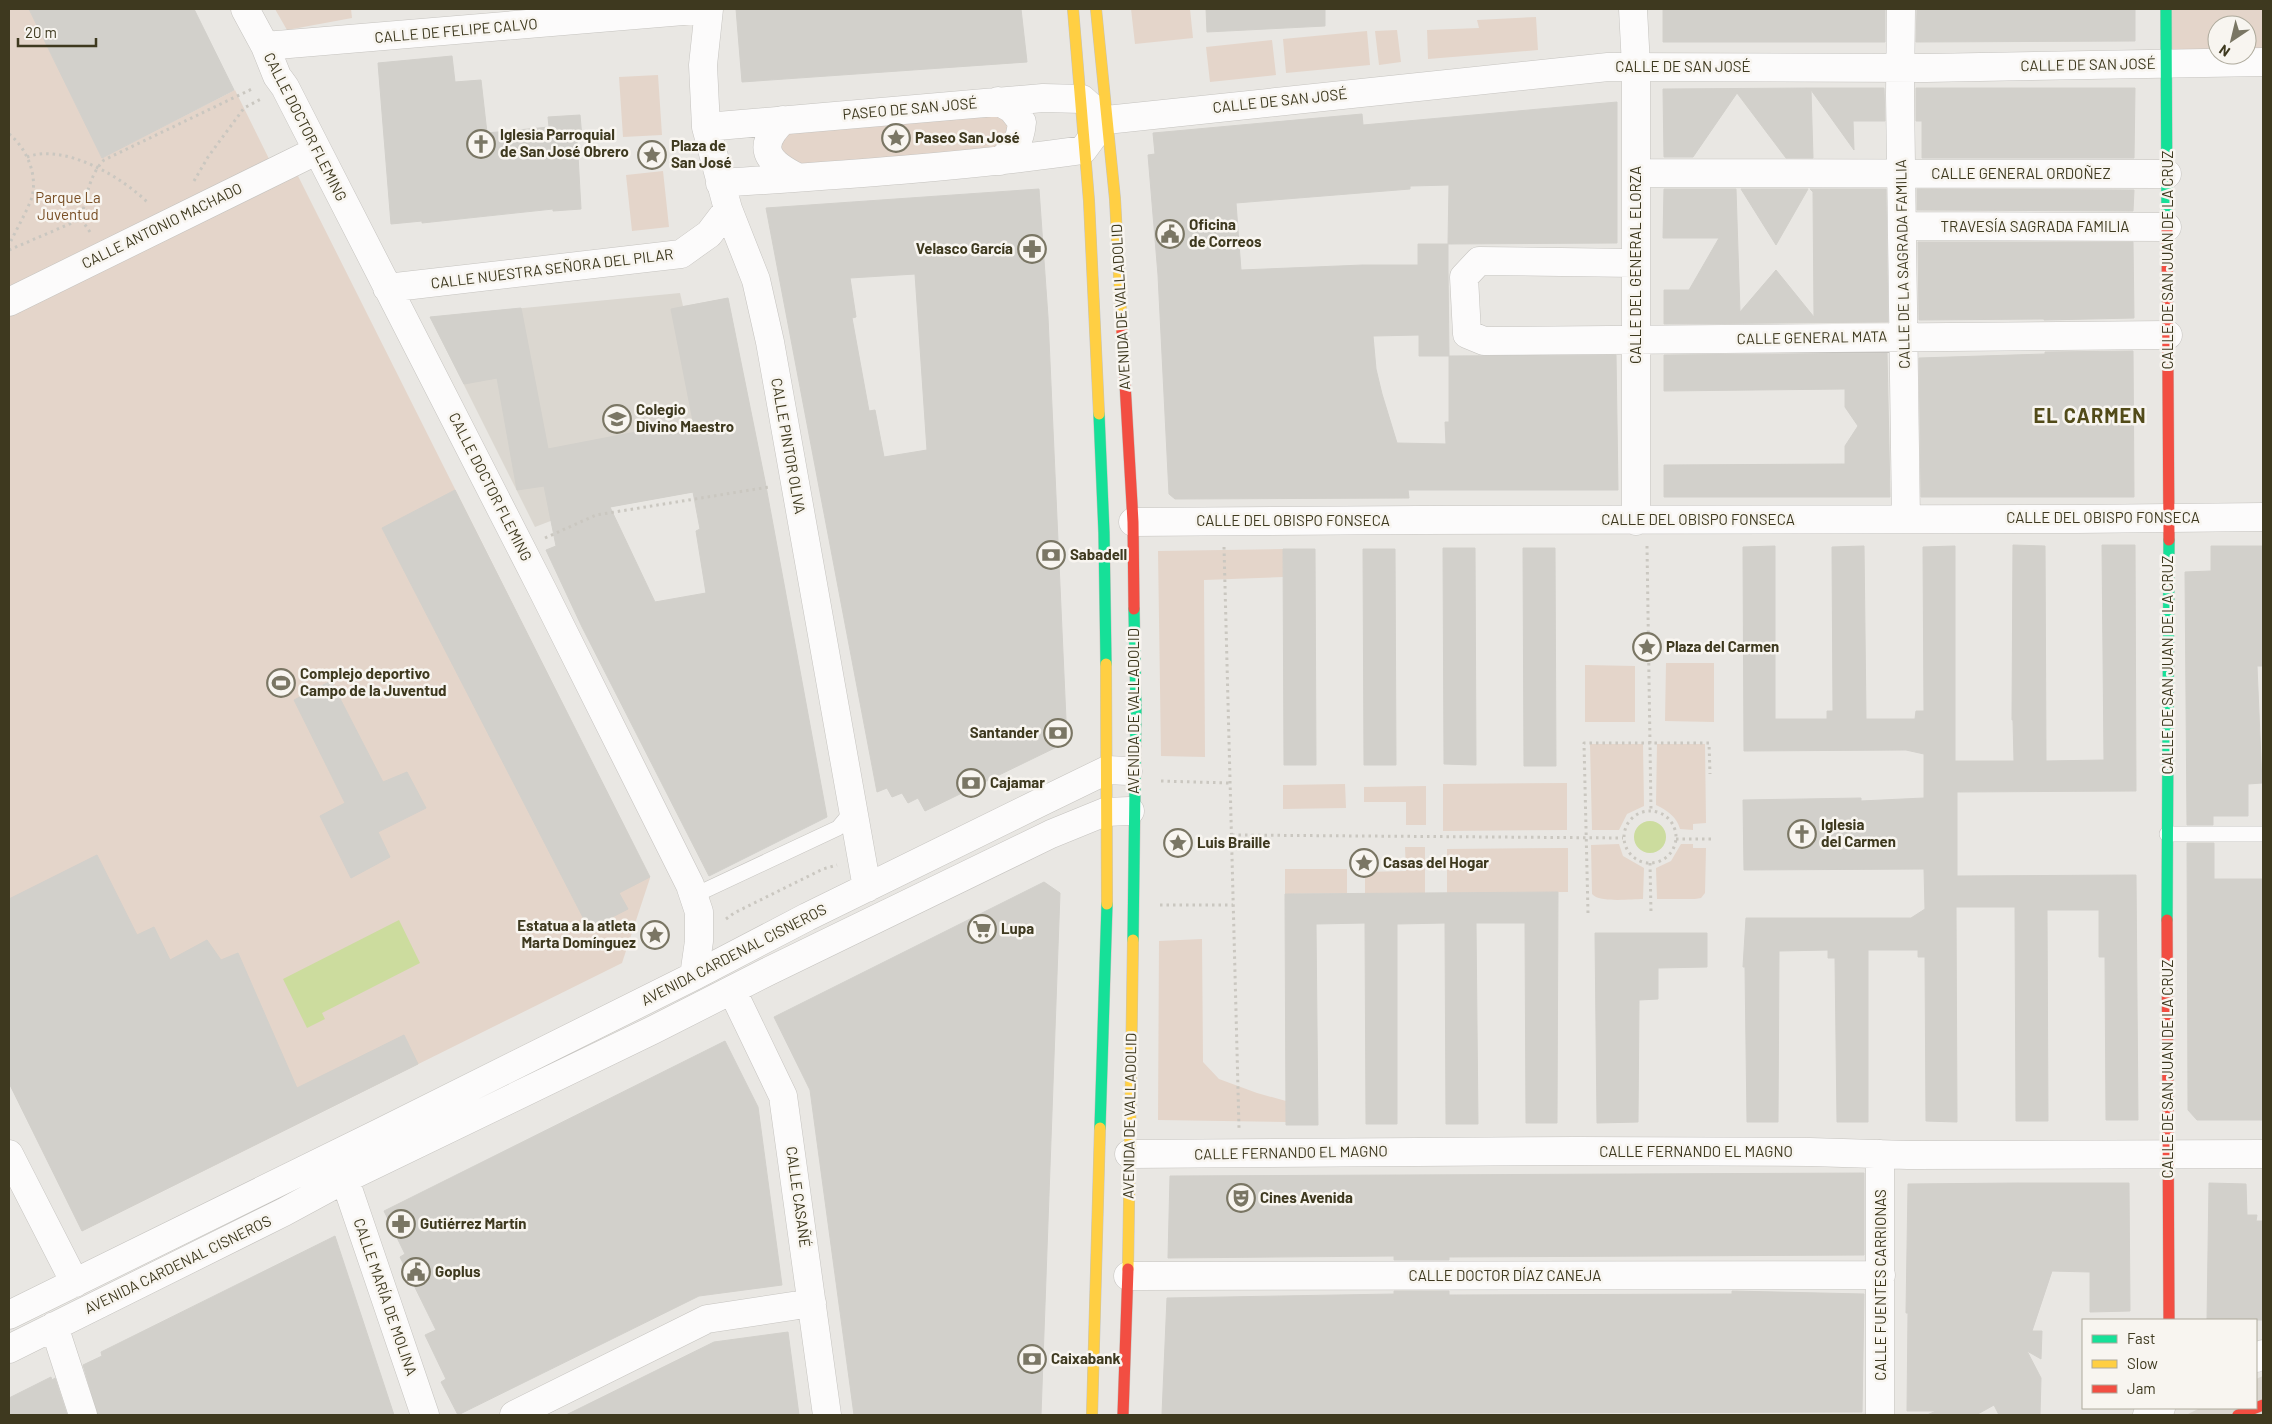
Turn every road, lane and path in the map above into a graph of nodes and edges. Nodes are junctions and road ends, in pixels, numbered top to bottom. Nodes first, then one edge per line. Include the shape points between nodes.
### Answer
1 (245, 9) edge
2 (708, 9) edge
3 (1073, 9) edge
4 (1096, 9) edge
5 (1633, 9) edge
6 (1901, 9) edge
7 (2166, 9) edge
8 (264, 46) junction
9 (2263, 62) edge
10 (2167, 63) junction
11 (1636, 66) junction
12 (1900, 68) junction
13 (281, 82) junction
14 (1082, 99) junction
15 (998, 101) junction
16 (783, 120) junction
17 (1106, 120) junction
18 (706, 127) junction
19 (9, 134) edge
20 (1083, 150) junction
21 (316, 151) junction
22 (27, 157) junction
23 (1000, 161) junction
24 (97, 167) junction
25 (1636, 173) junction
26 (1902, 173) junction
27 (2167, 174) junction
28 (796, 177) junction
29 (720, 183) junction
30 (728, 209) junction
31 (175, 220) junction
32 (1902, 226) junction
33 (2167, 227) junction
34 (9, 245) edge
35 (9, 250) edge
36 (1635, 263) junction
37 (387, 288) junction
38 (9, 302) edge
39 (2168, 335) junction
40 (1904, 336) junction
41 (1635, 340) junction
42 (794, 483) junction
43 (2263, 517) edge
44 (2169, 518) junction
45 (1906, 519) junction
46 (1222, 521) junction
47 (1641, 521) junction
48 (1133, 522) junction
49 (522, 550) junction
50 (1650, 743) junction
51 (1107, 770) junction
52 (1710, 774) dead end
53 (1134, 776) junction
54 (1230, 783) junction
55 (854, 809) junction
56 (1134, 811) junction
57 (1651, 811) junction
58 (1106, 812) junction
59 (2167, 834) junction
60 (2263, 834) edge
61 (1232, 835) junction
62 (1587, 837) junction
63 (1623, 838) junction
64 (1676, 839) junction
65 (1712, 839) dead end
66 (1650, 863) junction
67 (867, 888) junction
68 (694, 896) junction
69 (1134, 905) junction
70 (1234, 906) junction
71 (1588, 913) dead end
72 (1651, 913) dead end
73 (694, 976) junction
74 (732, 990) junction
75 (9, 1154) edge
76 (336, 1154) junction
77 (1129, 1154) junction
78 (1240, 1154) junction
79 (1880, 1154) junction
80 (2168, 1154) junction
81 (2263, 1154) edge
82 (346, 1180) junction
83 (1881, 1275) junction
84 (1128, 1276) junction
85 (75, 1283) junction
86 (812, 1302) junction
87 (9, 1314) edge
88 (2169, 1319) edge
89 (54, 1326) junction
90 (9, 1349) edge
91 (2159, 1409) edge
92 (2253, 1409) edge
93 (83, 1415) edge
94 (425, 1415) edge
95 (514, 1415) edge
96 (828, 1415) edge
97 (1092, 1415) edge
98 (1123, 1415) edge
99 (1880, 1415) edge
100 (2147, 1415) edge
101 (2238, 1415) edge

1 - 8 street, CALLE DOCTOR FLEMING
2 - 8 street, CALLE DE FELIPE CALVO
2 - 18 street, CALLE PINTOR OLIVA via 703,65
3 - 14 main road, AVENIDA DE VALLADOLID
4 - 17 main road, AVENIDA DE VALLADOLID
5 - 11 street, CALLE DEL GENERAL ELORZA
6 - 12 street, CALLE DE LA SAGRADA FAMILIA
7 - 10 main road, CALLE DE SAN JUAN DE LA CRUZ
8 - 13 street, CALLE DOCTOR FLEMING
9 - 10 street, CALLE DE SAN JOSÉ
10 - 12 street, CALLE DE SAN JOSÉ
10 - 27 main road, CALLE DE SAN JUAN DE LA CRUZ
11 - 12 street, CALLE DE SAN JOSÉ
11 - 17 street, CALLE DE SAN JOSÉ
11 - 25 street, CALLE DEL GENERAL ELORZA
12 - 26 street, CALLE DE LA SAGRADA FAMILIA
13 - 21 street, CALLE DOCTOR FLEMING
13 - 24 path via 104,160
13 - 31 path via 244,108 208,157 185,195
14 - 15 street, PASEO DE SAN JOSÉ
14 - 17 street
14 - 20 main road, AVENIDA DE VALLADOLID
15 - 16 street, PASEO DE SAN JOSÉ
15 - 23 street via 1012,109 1022,122 1020,139
16 - 18 street, PASEO DE SAN JOSÉ
16 - 28 street via 770,133 767,144 770,158 778,167
17 - 20 street
17 - 48 main road, AVENIDA DE VALLADOLID via 1114,199
18 - 29 street, CALLE PINTOR OLIVA
19 - 22 path
20 - 23 street
20 - 51 main road, AVENIDA DE VALLADOLID via 1089,201 1104,533
21 - 31 street, CALLE ANTONIO MACHADO
21 - 37 street, CALLE DOCTOR FLEMING
22 - 24 path via 40,153
22 - 34 path via 33,178 31,198
23 - 28 street
24 - 31 path via 136,190
24 - 35 path via 81,219
25 - 26 street, CALLE GENERAL ORDOÑEZ
25 - 36 street, CALLE DEL GENERAL ELORZA
26 - 27 street, CALLE GENERAL ORDOÑEZ
26 - 32 street, CALLE DE LA SAGRADA FAMILIA
27 - 33 main road, CALLE DE SAN JUAN DE LA CRUZ
28 - 29 street
29 - 30 street, CALLE PINTOR OLIVA
30 - 37 street, CALLE NUESTRA SEÑORA DEL PILAR via 709,234 681,254
30 - 42 street, CALLE PINTOR OLIVA via 756,280
31 - 38 street, CALLE ANTONIO MACHADO
32 - 33 street, TRAVESÍA SAGRADA FAMILIA
32 - 40 street, CALLE DE LA SAGRADA FAMILIA
33 - 39 main road, CALLE DE SAN JUAN DE LA CRUZ
36 - 41 street, CALLE DEL GENERAL ELORZA
36 - 41 street, CALLE GENERAL MATA via 1479,261 1464,277 1467,334 1484,342
37 - 49 street, CALLE DOCTOR FLEMING
39 - 40 street, CALLE GENERAL MATA
39 - 44 main road, CALLE DE SAN JUAN DE LA CRUZ
40 - 41 street, CALLE GENERAL MATA
40 - 45 street, CALLE DE LA SAGRADA FAMILIA
41 - 47 street, CALLE DEL GENERAL ELORZA
42 - 49 path via 596,515
42 - 55 street, CALLE PINTOR OLIVA
43 - 44 street, CALLE DEL OBISPO FONSECA
44 - 45 street, CALLE DEL OBISPO FONSECA
44 - 59 main road, CALLE DE SAN JUAN DE LA CRUZ
45 - 47 street, CALLE DEL OBISPO FONSECA
46 - 47 street, CALLE DEL OBISPO FONSECA
46 - 48 street, CALLE DEL OBISPO FONSECA
46 - 54 path
47 - 50 path
48 - 53 main road, AVENIDA DE VALLADOLID
49 - 68 street, CALLE DOCTOR FLEMING
50 - 52 path via 1709,743
50 - 57 path
50 - 62 path via 1584,743
51 - 53 street, AVENIDA CARDENAL CISNEROS
51 - 58 main road, AVENIDA DE VALLADOLID
51 - 67 street, AVENIDA CARDENAL CISNEROS
53 - 54 path
53 - 56 main road, AVENIDA DE VALLADOLID
54 - 61 path
55 - 67 street, CALLE PINTOR OLIVA
55 - 68 lane via 838,828
56 - 58 street, AVENIDA CARDENAL CISNEROS
56 - 69 main road, AVENIDA DE VALLADOLID
57 - 63 path via 1628,821
57 - 64 path via 1666,817
58 - 74 street, AVENIDA CARDENAL CISNEROS via 1051,834
58 - 97 main road, AVENIDA DE VALLADOLID via 1107,907
59 - 60 lane
59 - 80 main road, CALLE DE SAN JUAN DE LA CRUZ
61 - 62 path
61 - 70 path
62 - 63 path
62 - 71 path
63 - 66 path via 1635,859
64 - 65 path
64 - 66 path via 1670,853 1658,862
66 - 72 path
67 - 73 street, AVENIDA CARDENAL CISNEROS
68 - 73 street, CALLE DOCTOR FLEMING via 699,912 700,941
69 - 70 path
69 - 77 main road, AVENIDA DE VALLADOLID
70 - 78 path
73 - 76 street, AVENIDA CARDENAL CISNEROS
74 - 82 street, AVENIDA CARDENAL CISNEROS
74 - 86 street, CALLE CASAÑÉ via 783,1096
75 - 85 street
76 - 82 street
76 - 85 street, AVENIDA CARDENAL CISNEROS
77 - 78 street, CALLE FERNANDO EL MAGNO
77 - 84 main road, AVENIDA DE VALLADOLID
78 - 79 street, CALLE FERNANDO EL MAGNO via 1586,1151
79 - 80 street, CALLE FERNANDO EL MAGNO
79 - 83 street, CALLE FUENTES CARRIONAS
80 - 81 street, CALLE FERNANDO EL MAGNO
80 - 88 main road, CALLE DE SAN JUAN DE LA CRUZ
82 - 89 street, AVENIDA CARDENAL CISNEROS
82 - 94 street, CALLE MARÍA DE MOLINA
83 - 84 street, CALLE DOCTOR DÍAZ CANEJA
83 - 99 street, CALLE FUENTES CARRIONAS
84 - 98 main road, AVENIDA DE VALLADOLID
85 - 87 street, AVENIDA CARDENAL CISNEROS
86 - 95 street via 707,1319
86 - 96 street, CALLE CASAÑÉ
89 - 90 street, AVENIDA CARDENAL CISNEROS
89 - 93 street
91 - 100 street
92 - 101 main road

